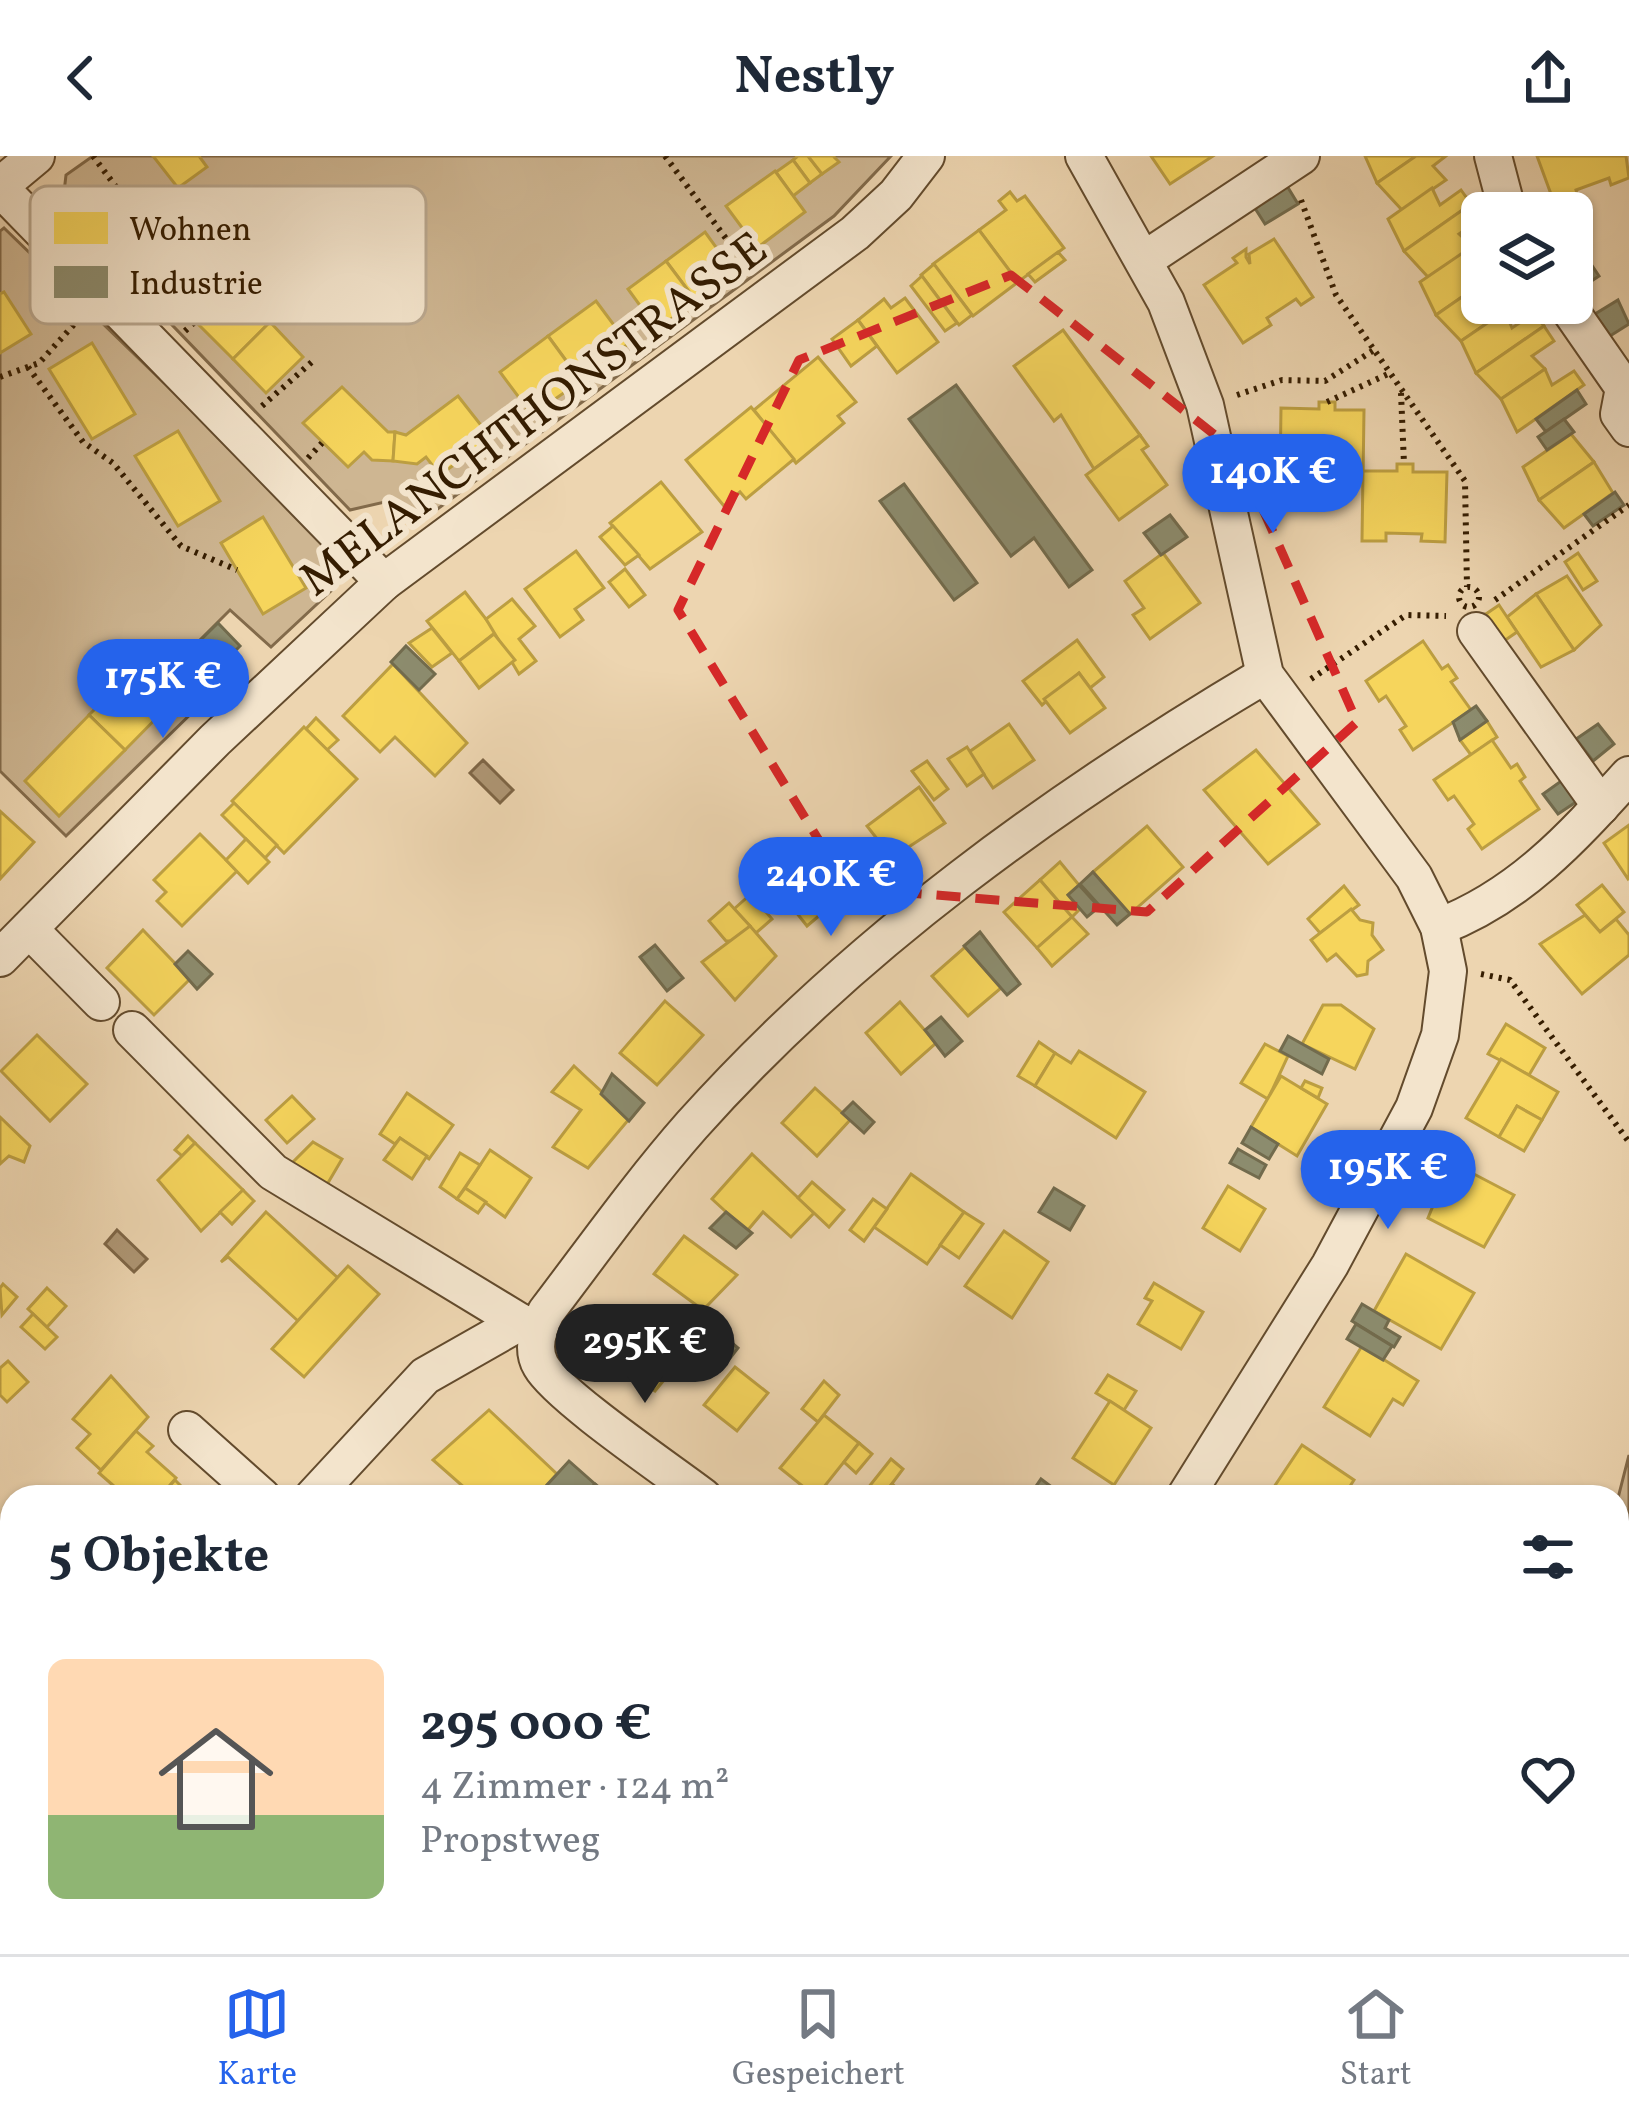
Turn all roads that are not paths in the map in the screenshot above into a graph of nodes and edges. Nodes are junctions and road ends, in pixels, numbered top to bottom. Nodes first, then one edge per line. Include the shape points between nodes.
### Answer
1 (36, 156) edge
2 (926, 156) edge
3 (1084, 156) edge
4 (1493, 156) edge
5 (1294, 160) edge
6 (0, 187) edge
7 (1502, 192) edge
8 (30, 219) edge
9 (1144, 260) junction
10 (131, 324) edge
11 (1580, 324) edge
12 (1629, 428) edge
13 (384, 582) junction
14 (1477, 616) road end
15 (1274, 687) junction
16 (1629, 775) edge
17 (1601, 806) junction
18 (1439, 927) junction
19 (29, 928) junction
20 (0, 958) edge
21 (101, 1002) dead end
22 (132, 1030) dead end
23 (529, 1328) junction
24 (187, 1430) dead end
25 (249, 1485) edge
26 (324, 1485) edge
27 (687, 1485) edge
28 (1192, 1485) edge

1 - 6 street
2 - 13 street, MELANCHTHONSTRASSE via 855,232
3 - 9 street
4 - 7 street
5 - 9 street
6 - 8 street
9 - 15 street via 1205,405
10 - 13 street
11 - 12 street via 1624,388 1619,414
13 - 19 street, MELANCHTHONSTRASSE
14 - 17 street
15 - 18 street via 1414,878
15 - 23 street via 972,868 800,1015 642,1184
16 - 17 street
17 - 18 street via 1515,888
18 - 28 street via 1445,1000 1414,1108 1330,1264
19 - 20 street, MELANCHTHONSTRASSE
19 - 21 street
22 - 23 street via 273,1172
23 - 26 street via 425,1376
23 - 27 street via 542,1367 566,1392
24 - 25 street

